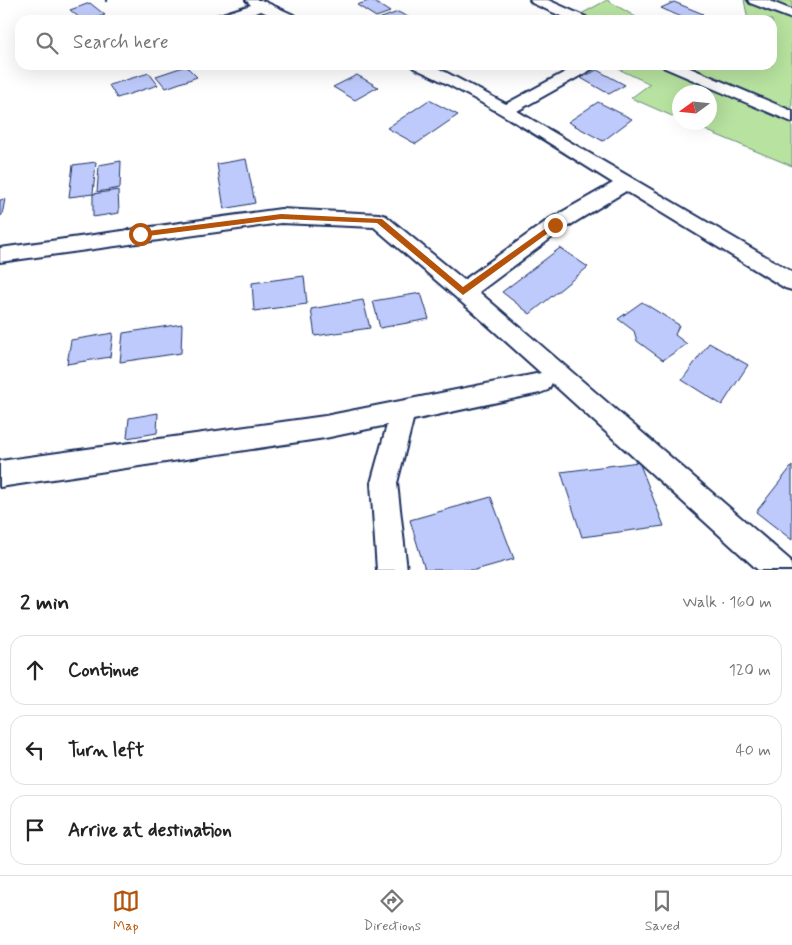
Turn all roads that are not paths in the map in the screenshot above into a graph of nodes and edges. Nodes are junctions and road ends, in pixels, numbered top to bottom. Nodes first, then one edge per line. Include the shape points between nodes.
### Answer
1 (537, 0) edge
2 (755, 0) edge
3 (257, 3) edge
4 (236, 15) edge
5 (282, 15) edge
6 (570, 15) edge
7 (792, 15) edge
8 (430, 70) edge
9 (580, 70) edge
10 (682, 70) edge
11 (506, 111) junction
12 (792, 117) edge
13 (626, 183) junction
14 (0, 255) edge
15 (792, 282) edge
16 (463, 292) junction
17 (540, 383) dead end
18 (402, 411) junction
19 (0, 474) edge
20 (392, 570) edge
21 (780, 570) edge

1 - 6 street
2 - 7 street
3 - 4 street
3 - 5 street
8 - 11 street
9 - 11 street
10 - 12 street
11 - 13 street
13 - 15 street
13 - 16 street via 555,225
14 - 16 street via 281,216 379,221
16 - 21 street
17 - 18 street
18 - 19 street via 325,426
18 - 20 street via 384,483

